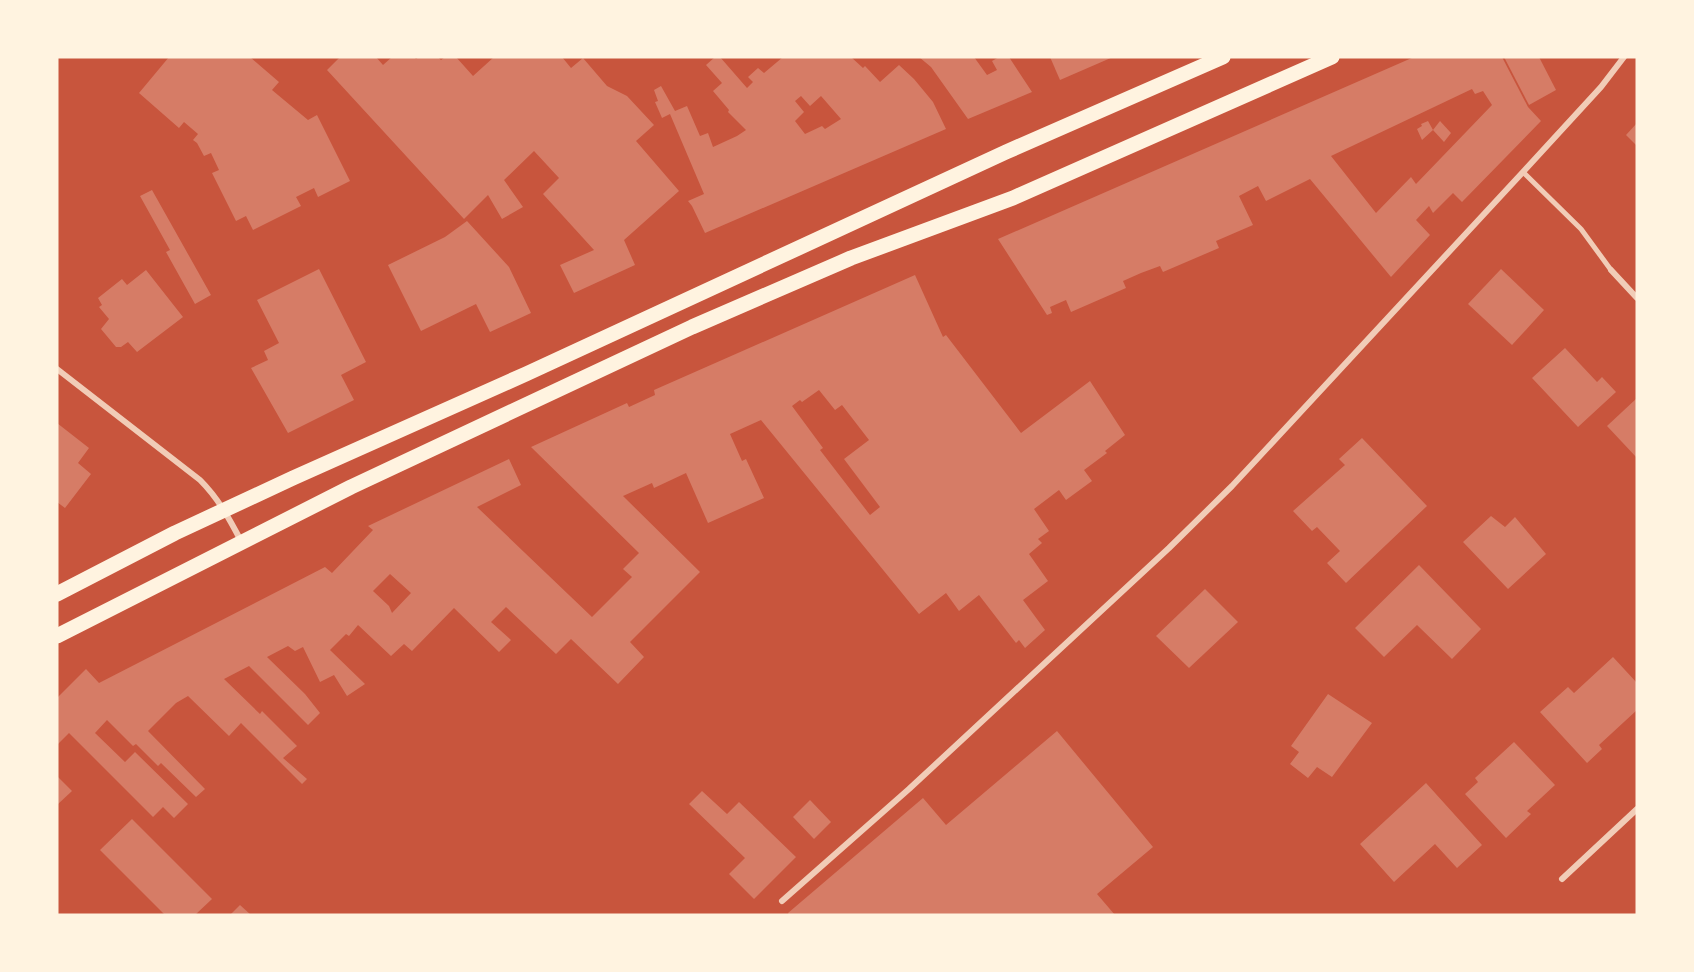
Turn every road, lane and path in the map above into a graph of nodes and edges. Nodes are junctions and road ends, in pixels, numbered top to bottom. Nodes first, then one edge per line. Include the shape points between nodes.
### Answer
1 (1223, 57) edge
2 (1332, 57) edge
3 (1624, 57) edge
4 (1523, 172) junction
5 (1611, 270) joint
6 (1637, 298) edge
7 (57, 369) edge
8 (224, 510) junction
9 (241, 542) junction
10 (57, 594) edge
11 (57, 636) edge
12 (1637, 809) edge
13 (1562, 879) dead end
14 (782, 901) dead end

1 - 8 main road via 1006,152
2 - 9 main road via 1013,198 807,276 401,463
3 - 4 street
4 - 5 street via 1581,229
4 - 14 street via 1232,486 1169,548
5 - 6 street
7 - 8 street via 200,480
8 - 9 street
8 - 10 main road
9 - 11 main road
12 - 13 street

